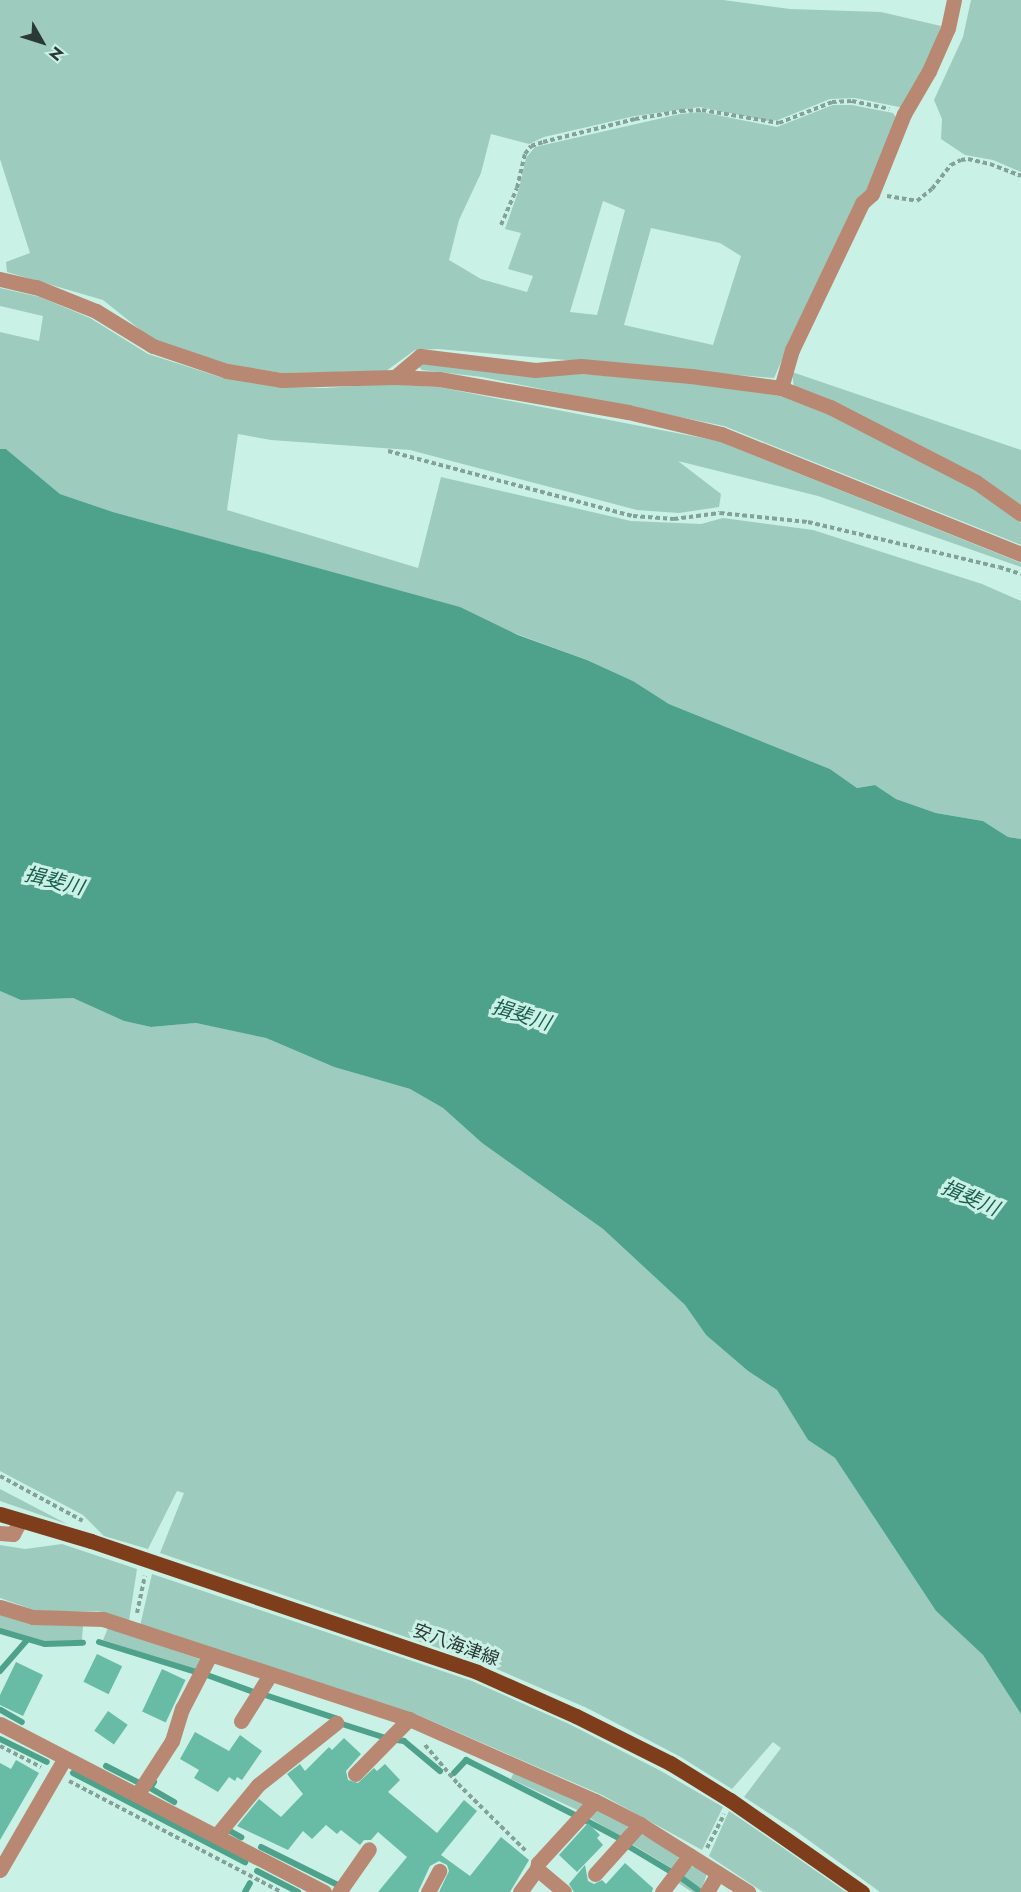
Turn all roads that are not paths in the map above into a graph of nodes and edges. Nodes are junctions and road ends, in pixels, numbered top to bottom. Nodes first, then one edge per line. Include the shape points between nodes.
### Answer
1 (954, 2) edge
2 (0, 279) edge
3 (395, 377) junction
4 (781, 388) junction
5 (1021, 514) edge
6 (1021, 554) edge
7 (0, 1514) edge
8 (21, 1521) junction
9 (0, 1533) edge
10 (0, 1607) edge
11 (210, 1655) junction
12 (270, 1675) junction
13 (241, 1721) dead end
14 (408, 1721) junction
15 (336, 1723) dead end
16 (0, 1724) edge
17 (65, 1758) junction
18 (355, 1774) dead end
19 (137, 1795) junction
20 (595, 1801) junction
21 (640, 1824) junction
22 (216, 1836) junction
23 (369, 1849) dead end
24 (5, 1850) edge
25 (695, 1859) junction
26 (537, 1866) junction
27 (0, 1870) edge
28 (439, 1871) dead end
29 (718, 1873) junction
30 (595, 1874) dead end
31 (746, 1891) edge
32 (324, 1892) edge
33 (339, 1892) edge
34 (428, 1892) edge
35 (520, 1892) edge
36 (564, 1892) edge
37 (662, 1892) edge
38 (707, 1892) edge
39 (862, 1892) edge

1 - 4 street via 948,28 904,114 872,194 862,202 792,350
2 - 3 street via 36,287 96,311 153,346 227,371 282,380
3 - 4 street via 420,356 535,370 581,366
3 - 6 street via 440,380 581,404 721,434
4 - 5 street via 830,408 976,482
7 - 8 main road, 安八海津線
8 - 9 street via 13,1534
8 - 39 main road, 安八海津線 via 91,1541 477,1672 670,1763
10 - 11 street via 33,1617 103,1618
11 - 12 street
11 - 19 street via 182,1709 172,1741
12 - 13 street
12 - 14 street
14 - 18 street
14 - 20 street
15 - 22 street via 258,1785
16 - 17 street
17 - 19 street
17 - 24 street
19 - 22 street
20 - 21 street
20 - 26 street
21 - 25 street
21 - 30 street
22 - 32 street
23 - 33 street
24 - 27 street
25 - 29 street
25 - 37 street
26 - 35 street
26 - 36 street
28 - 34 street
29 - 31 street
29 - 38 street

